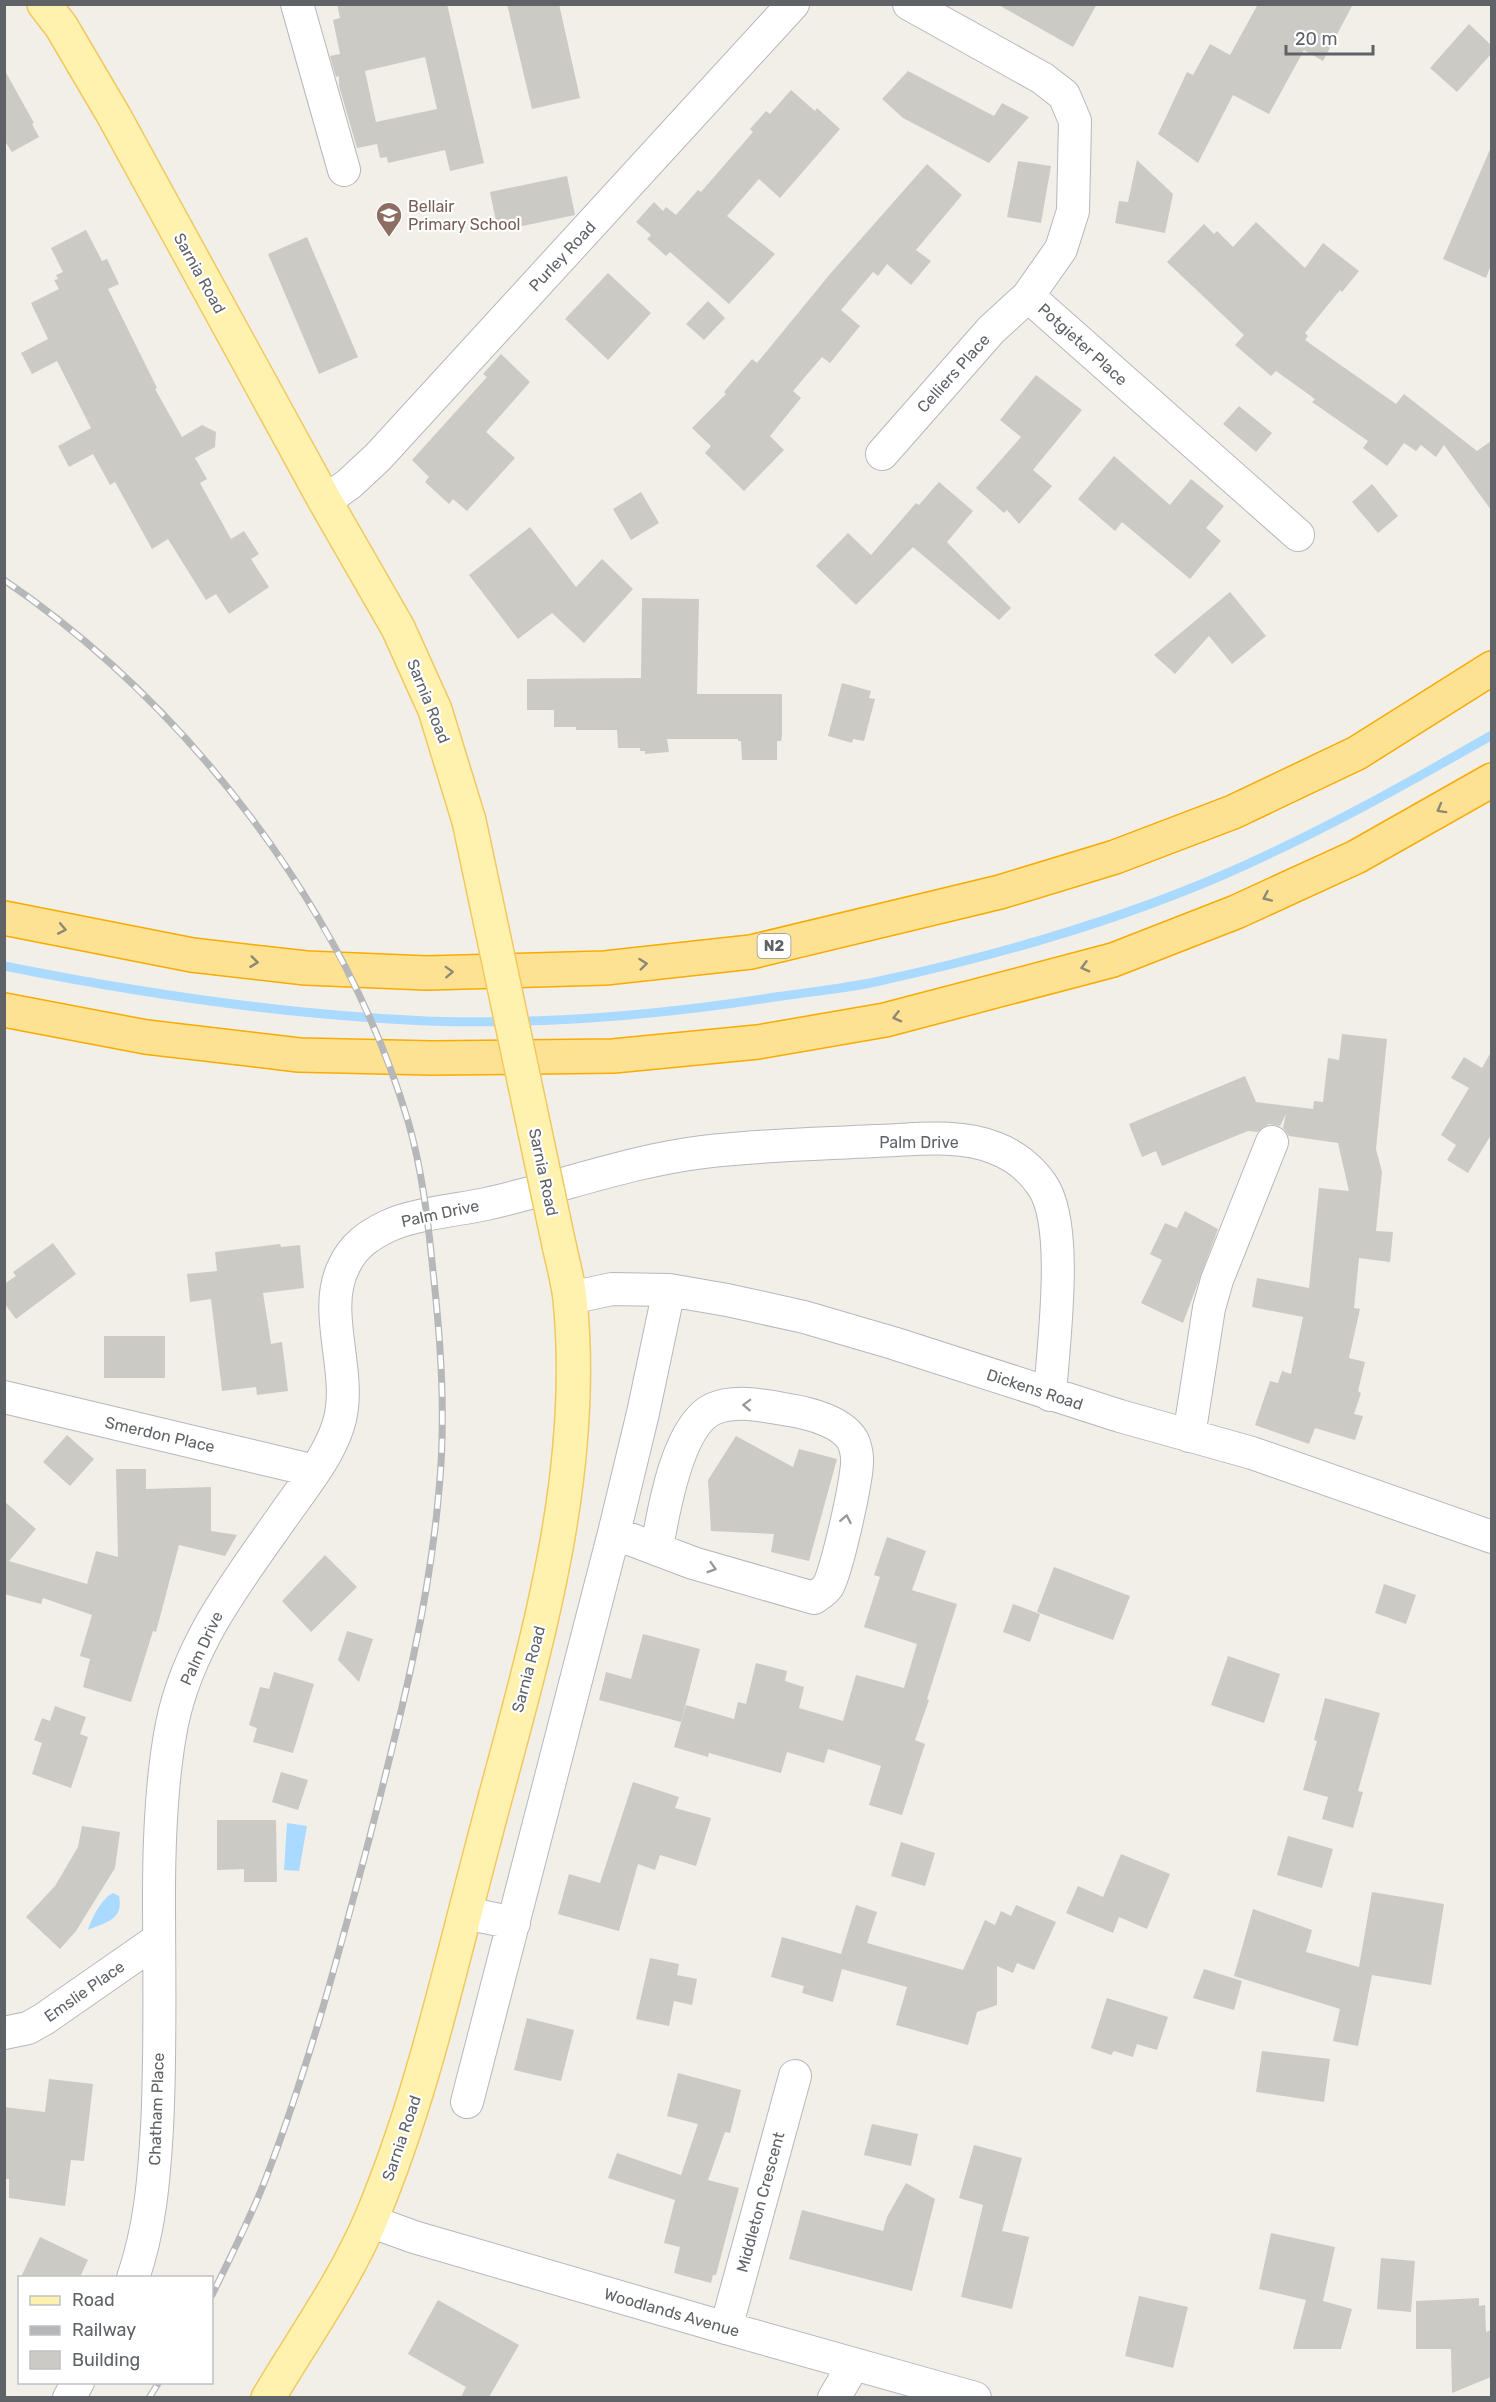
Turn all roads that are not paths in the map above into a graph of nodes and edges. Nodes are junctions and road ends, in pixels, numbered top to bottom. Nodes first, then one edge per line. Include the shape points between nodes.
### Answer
1 (44, 4) edge
2 (297, 4) edge
3 (793, 4) edge
4 (909, 4) edge
5 (344, 170) dead end
6 (1029, 296) junction
7 (882, 454) dead end
8 (325, 501) junction
9 (1298, 535) dead end
10 (1491, 668) edge
11 (1491, 780) edge
12 (4, 918) edge
13 (4, 1010) edge
14 (1272, 1142) dead end
15 (669, 1290) junction
16 (570, 1298) junction
17 (1050, 1395) junction
18 (4, 1397) edge
19 (1189, 1436) junction
20 (315, 1471) junction
21 (614, 1533) junction
22 (1491, 1537) edge
23 (657, 1548) junction
24 (465, 1913) junction
25 (514, 1923) junction
26 (159, 1939) junction
27 (4, 2033) edge
28 (795, 2076) dead end
29 (467, 2102) dead end
30 (370, 2221) junction
31 (133, 2276) edge
32 (726, 2328) junction
33 (854, 2364) junction
34 (77, 2384) edge
35 (69, 2397) edge
36 (268, 2397) edge
37 (834, 2397) edge
38 (975, 2397) edge

1 - 8 main road, Sarnia Road via 114,116
2 - 5 street
3 - 8 street, Purley Road via 378,456
4 - 6 street, Potgieter Place via 1042,78 1064,95 1075,121 1073,211 1061,249
6 - 7 street, Celliers Place via 991,330
6 - 9 street, Potgieter Place
8 - 16 main road, Sarnia Road, bridge via 398,628 435,710 469,821
12 -> 10 highway, N2 via 192,955 306,968 427,973 605,968 752,952 1000,892 1115,857 1233,812 1357,753
11 -> 13 highway via 1356,857 1236,912 1113,960 885,1020 758,1042 613,1056 300,1055 146,1037
14 - 19 street via 1209,1308
15 - 16 street, Dickens Road via 612,1289
15 - 17 street, Dickens Road via 804,1317
15 - 21 street
16 - 24 main road, Sarnia Road via 573,1397 568,1483 550,1585
17 - 19 street, Dickens Road
17 - 20 street, Palm Drive via 1056,1226 1046,1189 1026,1165 995,1148 958,1140 700,1152 394,1223 362,1240 344,1264 337,1283 342,1413 337,1431
18 - 20 street, Smerdon Place
19 - 22 street, Dickens Road via 1252,1453
20 - 26 street, Palm Drive via 222,1603 183,1683 166,1758 159,1852
21 - 23 street
21 - 25 street
23 -> 23 street via 693,1563 814,1598 827,1587 838,1558 858,1459 853,1440 837,1426 811,1414 761,1406 731,1405 701,1416 676,1463
24 - 25 street
24 - 30 main road, Sarnia Road via 427,2062
25 - 29 street
26 - 27 street, Emslie Place via 44,2019 28,2028
26 - 31 street, Chatham Place via 153,2187 142,2252
28 - 32 street, Middleton Crescent
30 - 32 street, Woodlands Avenue
30 - 36 main road, Sarnia Road via 338,2283
32 - 33 street, Woodlands Avenue
33 - 37 street
33 - 38 street, Woodlands Avenue
34 - 35 street

